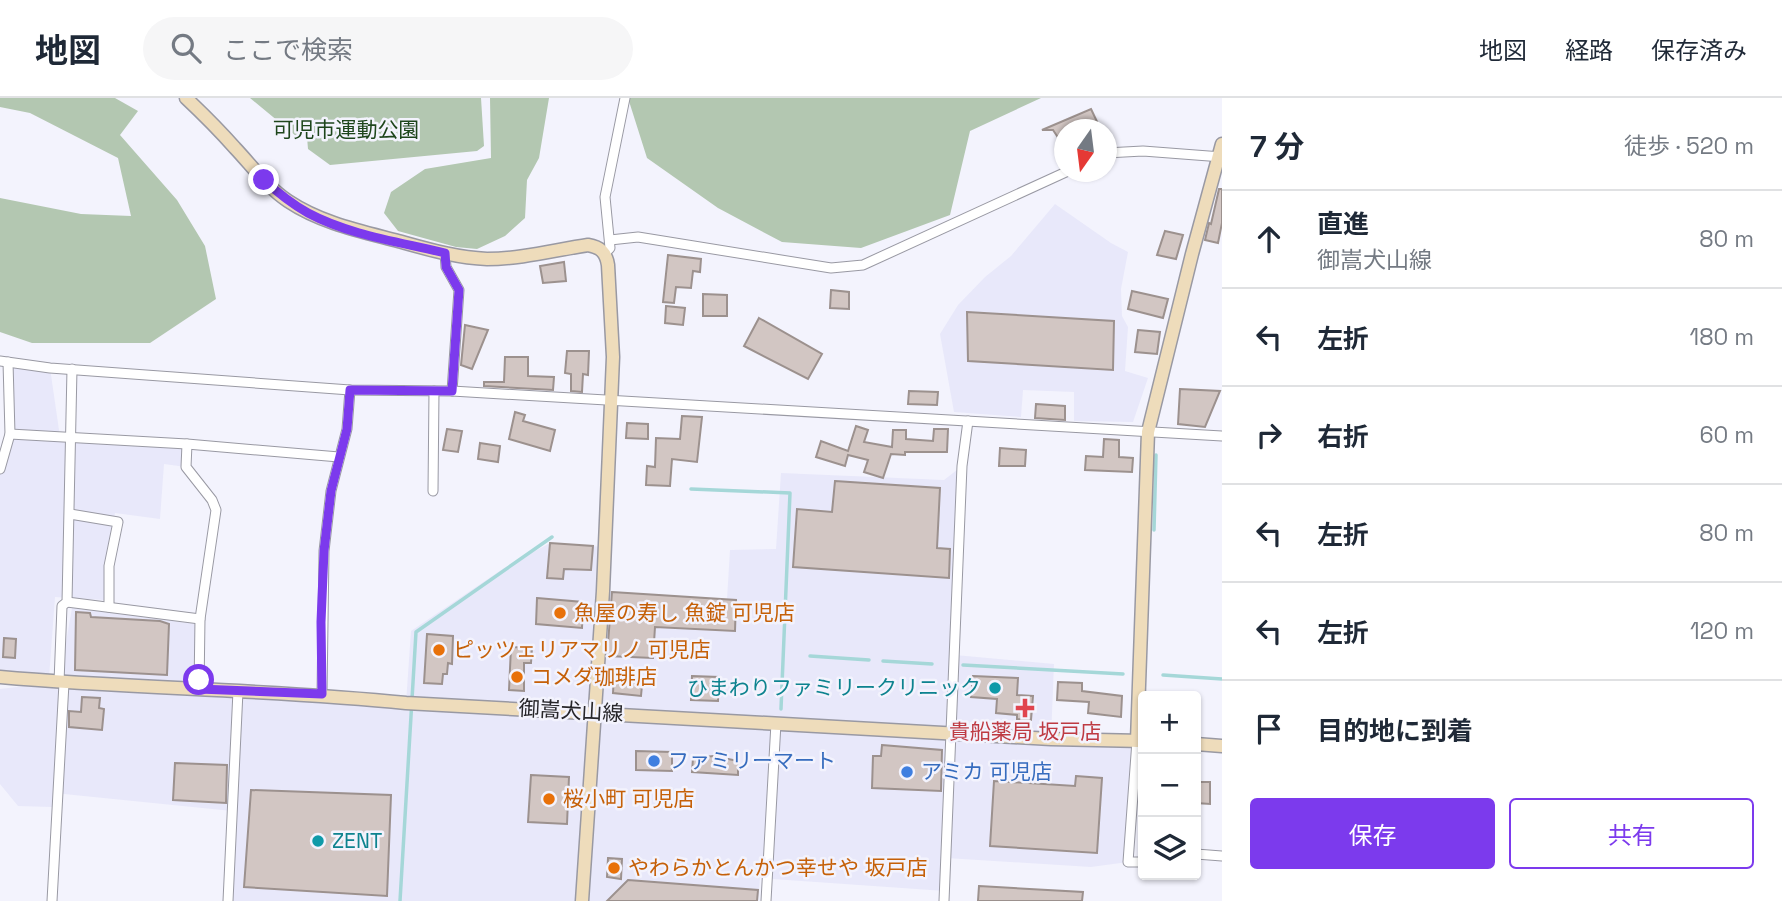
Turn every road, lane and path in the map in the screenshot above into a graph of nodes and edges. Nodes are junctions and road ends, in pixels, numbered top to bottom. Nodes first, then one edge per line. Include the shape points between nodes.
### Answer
1 (186, 98) edge
2 (625, 98) edge
3 (1222, 144) edge
4 (1117, 152) edge
5 (1220, 157) edge
6 (1054, 177) edge
7 (610, 240) junction
8 (445, 253) junction
9 (605, 253) junction
10 (4, 362) edge
11 (72, 369) junction
12 (350, 390) junction
13 (434, 391) junction
14 (452, 391) junction
15 (611, 401) junction
16 (968, 421) junction
17 (1148, 432) junction
18 (10, 434) junction
19 (1222, 436) edge
20 (70, 437) junction
21 (187, 444) junction
22 (339, 457) junction
23 (0, 469) edge
24 (433, 491) dead end
25 (69, 514) junction
26 (67, 602) junction
27 (109, 607) junction
28 (200, 619) junction
29 (0, 677) edge
30 (61, 683) junction
31 (199, 689) junction
32 (238, 691) junction
33 (1141, 691) edge
34 (322, 694) junction
35 (593, 712) junction
36 (776, 723) junction
37 (951, 733) junction
38 (1138, 741) edge
39 (1201, 744) edge
40 (1222, 746) edge
41 (1139, 754) edge
42 (1201, 856) edge
43 (1222, 856) edge
44 (1138, 862) edge
45 (52, 901) edge
46 (228, 901) edge
47 (582, 901) edge
48 (766, 901) edge
49 (944, 901) edge

1 - 8 street via 264,180 298,207 336,225
2 - 7 street via 606,197
3 - 5 street
4 - 5 street
5 - 17 street
6 - 7 street via 863,265 831,268 638,237
7 - 9 street
8 - 9 street via 487,259 588,245
8 - 14 street via 446,267 459,290
9 - 15 street via 612,327
10 - 11 street
10 - 18 street
11 - 12 street
11 - 20 street
12 - 13 street
12 - 22 street
13 - 14 street
13 - 24 street
14 - 15 street
15 - 16 street
15 - 35 street
16 - 17 street
16 - 37 street
17 - 19 street
17 - 33 street
18 - 20 street
18 - 23 street
20 - 21 street
20 - 25 street
21 - 22 street
21 - 28 street via 186,467 216,510
22 - 34 street via 324,551
25 - 26 street
25 - 27 street via 118,522 109,566
26 - 27 street
26 - 30 street via 62,606
27 - 28 street
28 - 31 street
29 - 30 street, 御嵩犬山線
30 - 31 street, 御嵩犬山線
30 - 45 street
31 - 32 street, 御嵩犬山線
32 - 34 street, 御嵩犬山線
32 - 46 street
34 - 35 street, 御嵩犬山線
35 - 36 street, 御嵩犬山線
35 - 47 street
36 - 37 street, 御嵩犬山線
36 - 48 street
37 - 38 street, 御嵩犬山線
37 - 49 street
39 - 40 street
41 - 44 street via 1128,862
42 - 43 street

